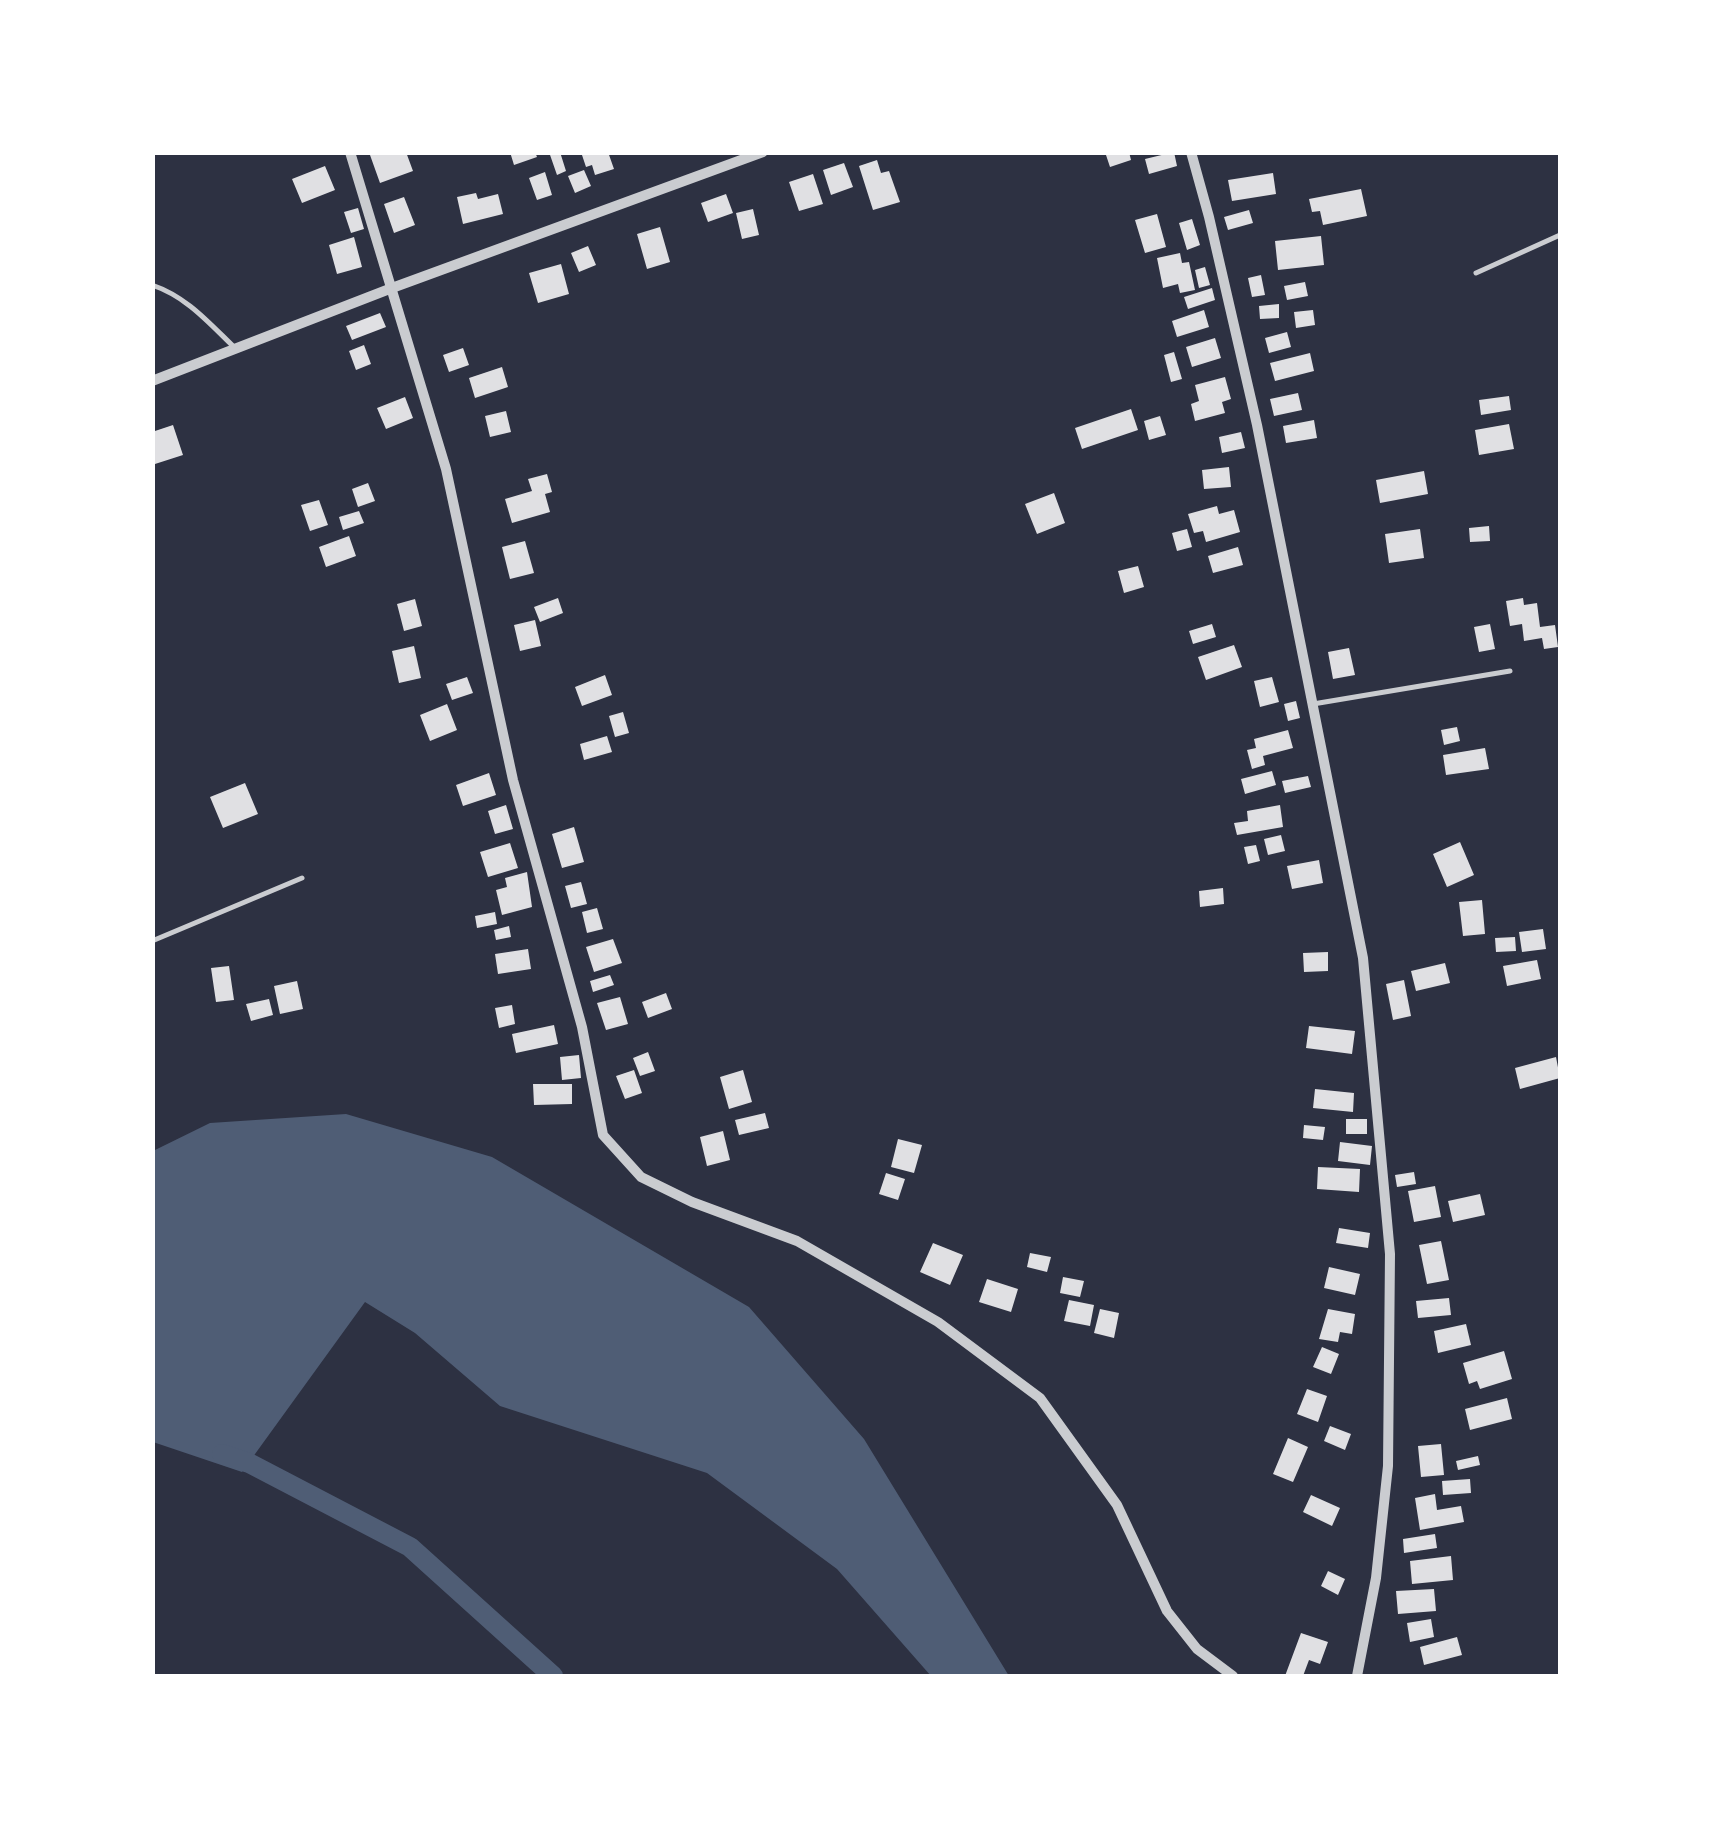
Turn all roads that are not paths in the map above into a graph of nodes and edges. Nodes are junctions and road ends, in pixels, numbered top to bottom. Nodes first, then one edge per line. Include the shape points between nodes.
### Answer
1 (350, 152) edge
2 (763, 152) edge
3 (1190, 152) edge
4 (1560, 235) edge
5 (1476, 273) dead end
6 (152, 285) edge
7 (392, 288) junction
8 (234, 347) junction
9 (152, 381) edge
10 (1510, 672) dead end
11 (1313, 704) junction
12 (302, 878) dead end
13 (152, 941) edge
14 (1355, 1674) edge
15 (1233, 1676) edge

1 - 7 street
2 - 7 street
3 - 11 street via 1257,425
4 - 5 lane
6 - 8 lane via 190,304
7 - 8 street
7 - 15 street via 446,469 513,780 582,1027 603,1135 640,1177 797,1241 938,1322 1040,1398 1118,1505 1167,1611 1197,1648
8 - 9 street
10 - 11 lane
11 - 14 street via 1363,958 1390,1254 1388,1466 1376,1578
12 - 13 lane

